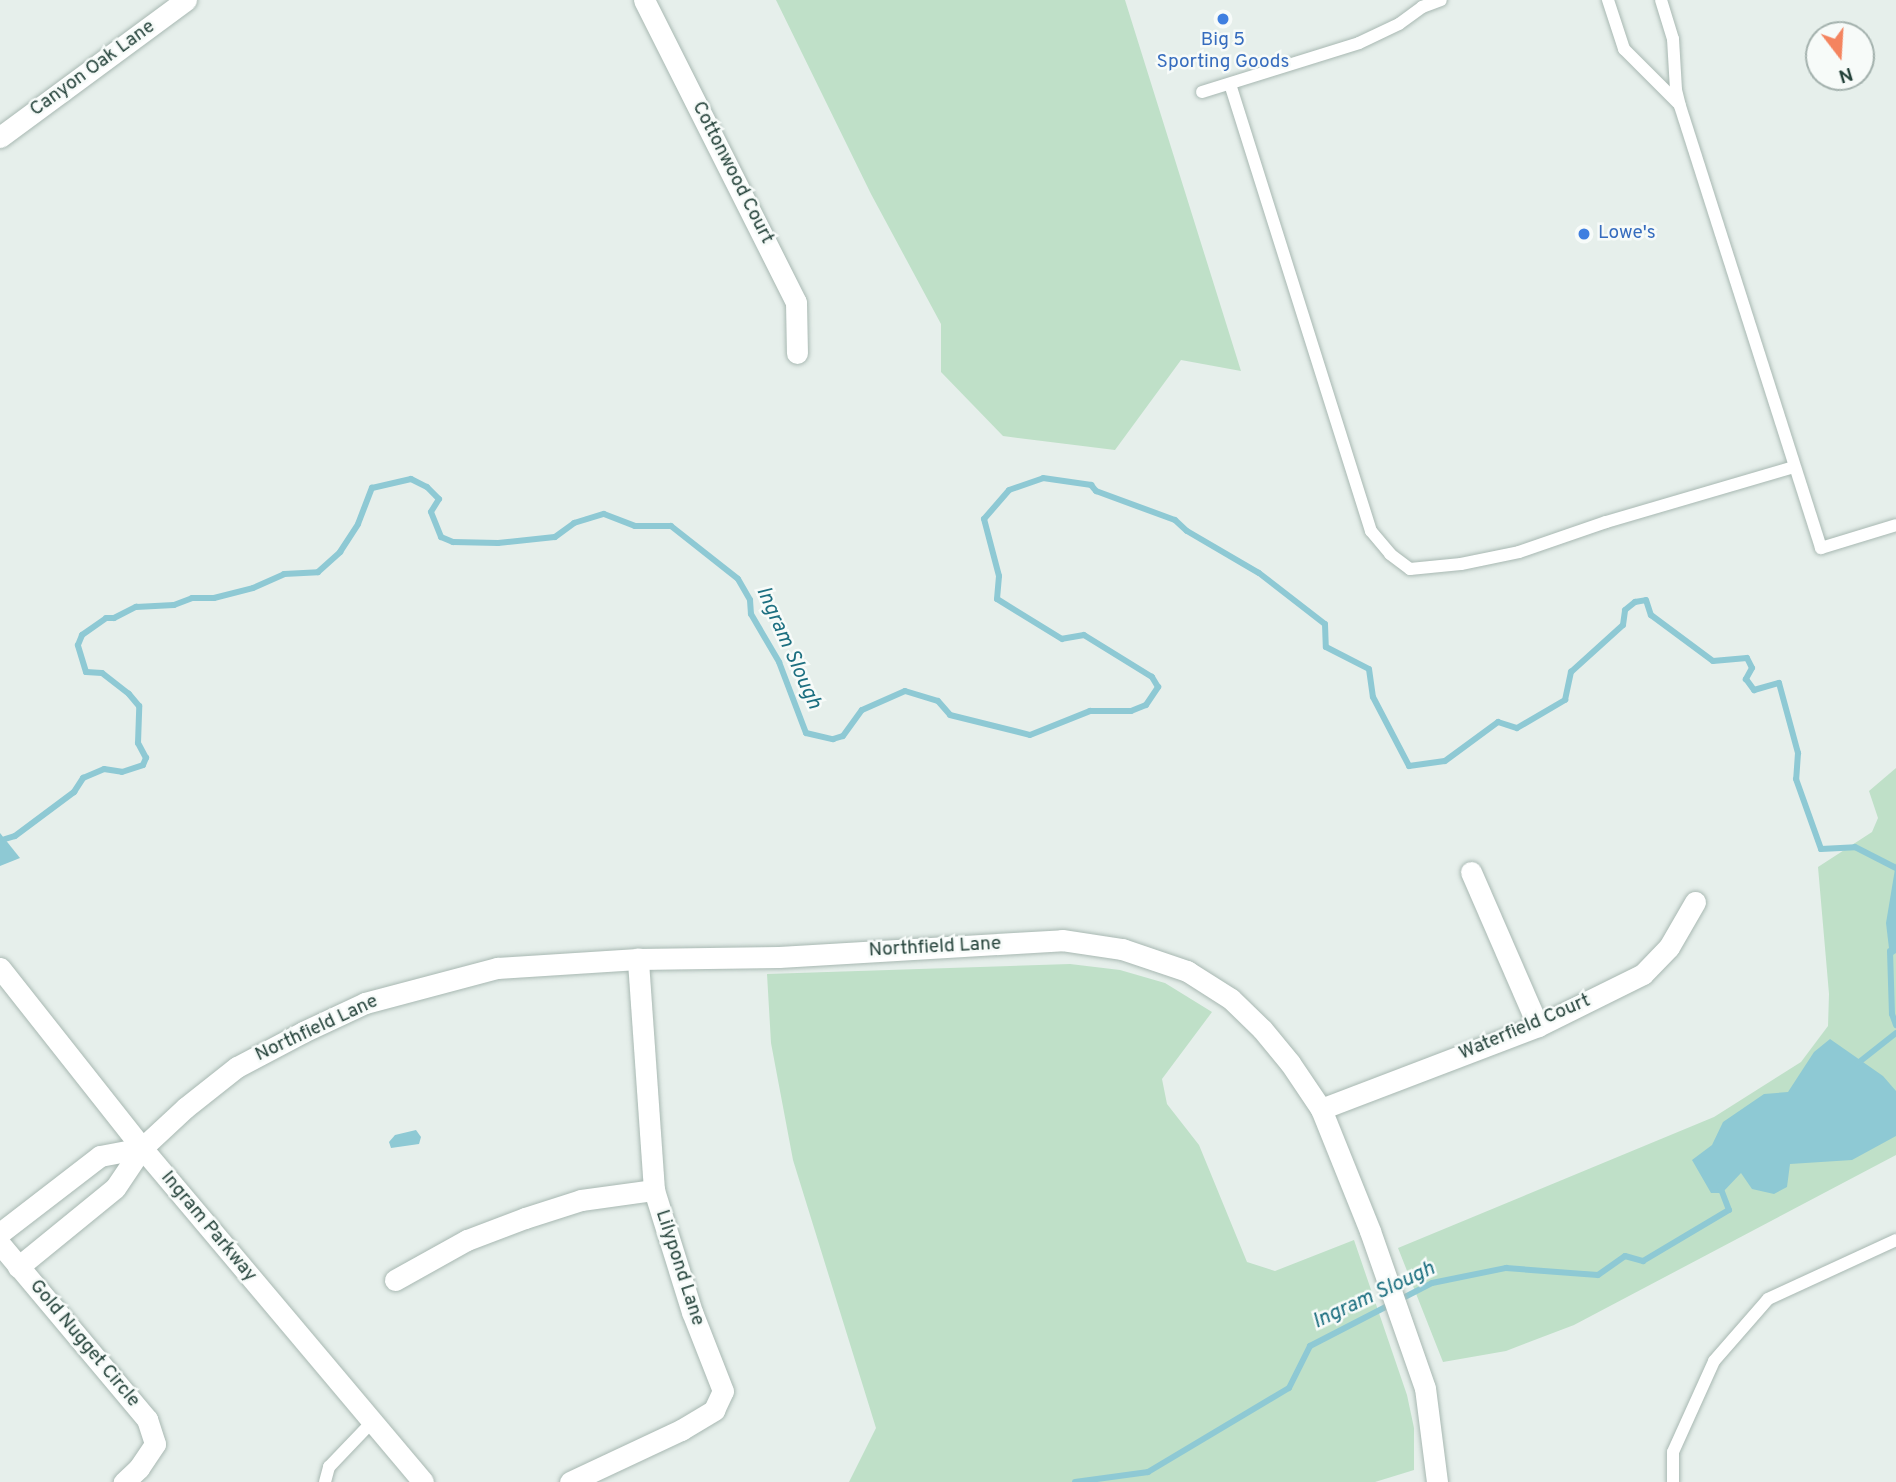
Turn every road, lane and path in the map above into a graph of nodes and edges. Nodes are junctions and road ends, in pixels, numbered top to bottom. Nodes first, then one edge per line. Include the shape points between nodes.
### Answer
1 (186, 0) edge
2 (644, 0) edge
3 (1441, 0) edge
4 (1608, 0) edge
5 (1661, 0) edge
6 (1421, 3) edge
7 (1230, 84) junction
8 (1202, 92) dead end
9 (1681, 106) junction
10 (0, 137) edge
11 (797, 353) dead end
12 (1794, 467) junction
13 (1896, 525) edge
14 (1471, 872) dead end
15 (1695, 902) dead end
16 (638, 959) junction
17 (0, 968) edge
18 (1538, 1026) junction
19 (1321, 1109) junction
20 (142, 1148) junction
21 (654, 1190) junction
22 (0, 1233) edge
23 (1896, 1240) edge
24 (0, 1244) edge
25 (18, 1267) junction
26 (395, 1280) dead end
27 (371, 1423) junction
28 (124, 1482) edge
29 (325, 1482) edge
30 (423, 1482) edge
31 (570, 1482) edge
32 (1437, 1482) edge
33 (1674, 1482) edge

1 - 10 street, Canyon Oak Lane
2 - 11 street, Cottonwood Court via 796,302
3 - 6 lane
4 - 9 lane via 1624,49
5 - 9 lane via 1673,40
6 - 7 lane via 1399,24 1359,43
7 - 8 lane
7 - 12 lane via 1371,531 1410,569 1519,552
9 - 12 lane
12 - 13 lane via 1821,548
14 - 18 street
15 - 18 street, Waterfield Court via 1669,947 1643,974
16 - 19 street, Northfield Lane via 779,957 1062,940 1122,949 1187,971 1231,999 1290,1063
16 - 20 street, Northfield Lane via 497,968 365,1003 237,1067
16 - 21 street, Lilypond Lane
17 - 20 street, Ingram Parkway
18 - 19 street, Waterfield Court
19 - 32 street, Northfield Lane via 1425,1388
20 - 22 street via 100,1156
20 - 25 street, Northfield Lane via 115,1188
20 - 27 street, Ingram Parkway
21 - 26 street via 581,1200 525,1218 467,1240
21 - 31 street, Lilypond Lane via 691,1312 723,1391 715,1410 692,1424
23 - 33 lane via 1768,1299 1714,1361 1673,1452
24 - 25 street, Gold Nugget Circle
25 - 28 street, Gold Nugget Circle via 147,1419 155,1444
27 - 29 lane via 329,1467
27 - 30 street, Ingram Parkway

